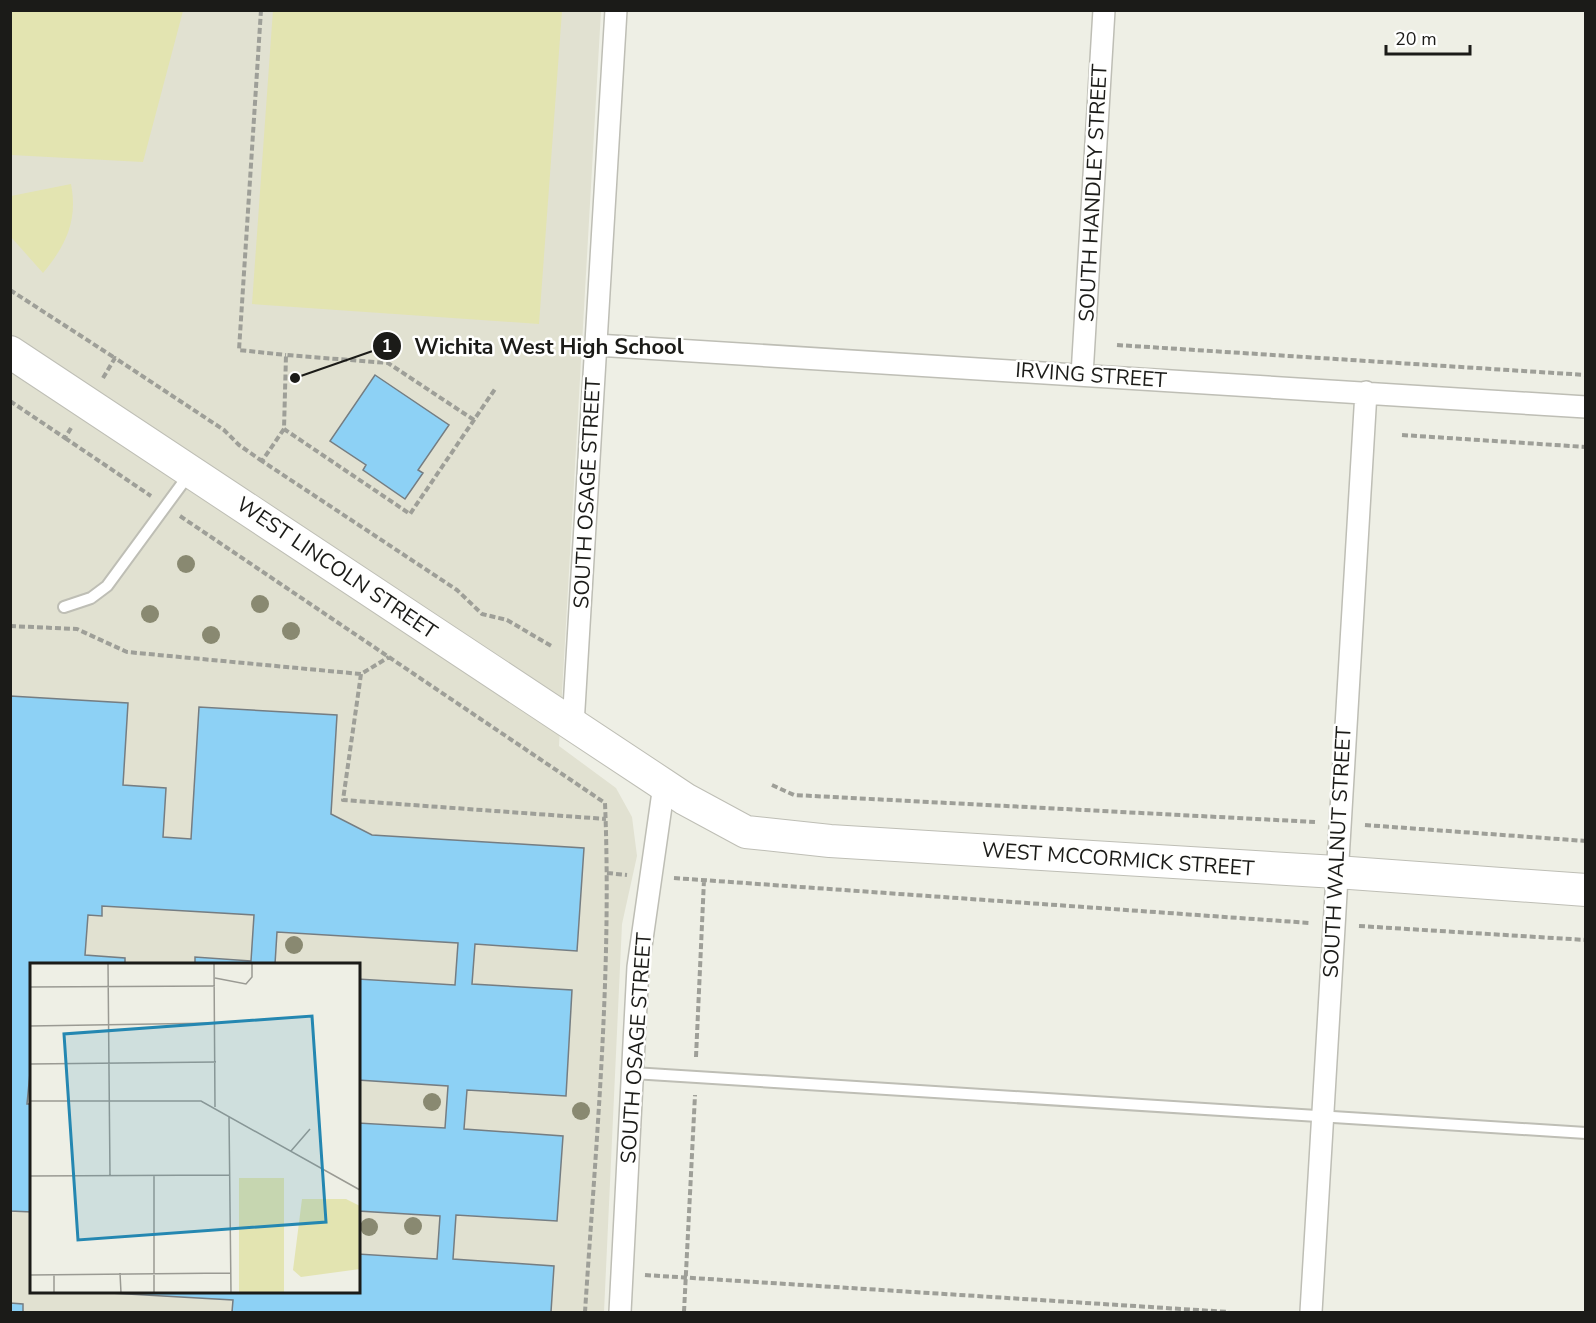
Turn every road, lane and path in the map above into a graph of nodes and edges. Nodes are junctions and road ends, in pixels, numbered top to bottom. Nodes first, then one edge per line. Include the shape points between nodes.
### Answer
1 (261, 10) edge
2 (616, 10) edge
3 (1104, 10) edge
4 (10, 290) edge
5 (596, 345) junction
6 (1118, 345) dead end
7 (10, 352) edge
8 (286, 355) junction
9 (115, 358) dead end
10 (1083, 375) junction
11 (1586, 375) edge
12 (495, 388) dead end
13 (1366, 392) junction
14 (1586, 407) edge
15 (474, 420) junction
16 (284, 429) junction
17 (1402, 435) dead end
18 (65, 438) dead end
19 (1586, 447) edge
20 (192, 472) junction
21 (166, 506) junction
22 (64, 607) dead end
23 (10, 626) edge
24 (389, 657) junction
25 (577, 662) junction
26 (361, 674) junction
27 (573, 725) junction
28 (664, 785) junction
29 (772, 785) dead end
30 (606, 819) junction
31 (1339, 824) junction
32 (1586, 841) edge
33 (1336, 872) junction
34 (607, 873) junction
35 (650, 876) junction
36 (1586, 890) edge
37 (1333, 924) junction
38 (1586, 940) edge
39 (633, 1073) junction
40 (1322, 1116) junction
41 (1586, 1133) edge
42 (587, 1271) junction
43 (622, 1274) junction
44 (585, 1312) edge
45 (620, 1312) edge
46 (1229, 1312) edge
47 (1311, 1312) edge

1 - 8 path via 239,350
2 - 5 street, SOUTH OSAGE STREET
3 - 10 street, SOUTH HANDLEY STREET
4 - 9 path
5 - 10 street, IRVING STREET
5 - 25 street, SOUTH OSAGE STREET
6 - 11 path
7 - 20 street, WEST LINCOLN STREET
8 - 15 path via 388,363
8 - 16 path
10 - 13 street, IRVING STREET
12 - 15 path
13 - 14 street, IRVING STREET
13 - 31 street, SOUTH WALNUT STREET
15 - 16 path via 411,514
16 - 25 path via 262,461 457,590 482,614 507,620
17 - 19 path
18 - 21 path
20 - 21 lane
20 - 27 street, WEST LINCOLN STREET
21 - 22 lane via 107,586 91,598
21 - 24 path
23 - 26 path via 77,629 127,652
24 - 26 path
24 - 30 path via 605,803
25 - 27 street, SOUTH OSAGE STREET
26 - 30 path via 343,800
27 - 28 street, WEST LINCOLN STREET
28 - 33 street, WEST MCCORMICK STREET via 746,832 830,841
28 - 35 street, SOUTH OSAGE STREET
29 - 31 path via 794,795
30 - 34 path
31 - 32 path
31 - 33 street, SOUTH WALNUT STREET
33 - 36 street, WEST MCCORMICK STREET
33 - 37 street, SOUTH WALNUT STREET
34 - 35 path
34 - 42 path via 605,991
35 - 37 path
35 - 39 street, SOUTH OSAGE STREET via 638,967
37 - 38 path
37 - 40 street, SOUTH WALNUT STREET
39 - 40 lane
39 - 43 street, SOUTH OSAGE STREET
40 - 41 lane
40 - 47 street, SOUTH WALNUT STREET
42 - 43 path
42 - 44 path
43 - 45 street, SOUTH OSAGE STREET
43 - 46 path

